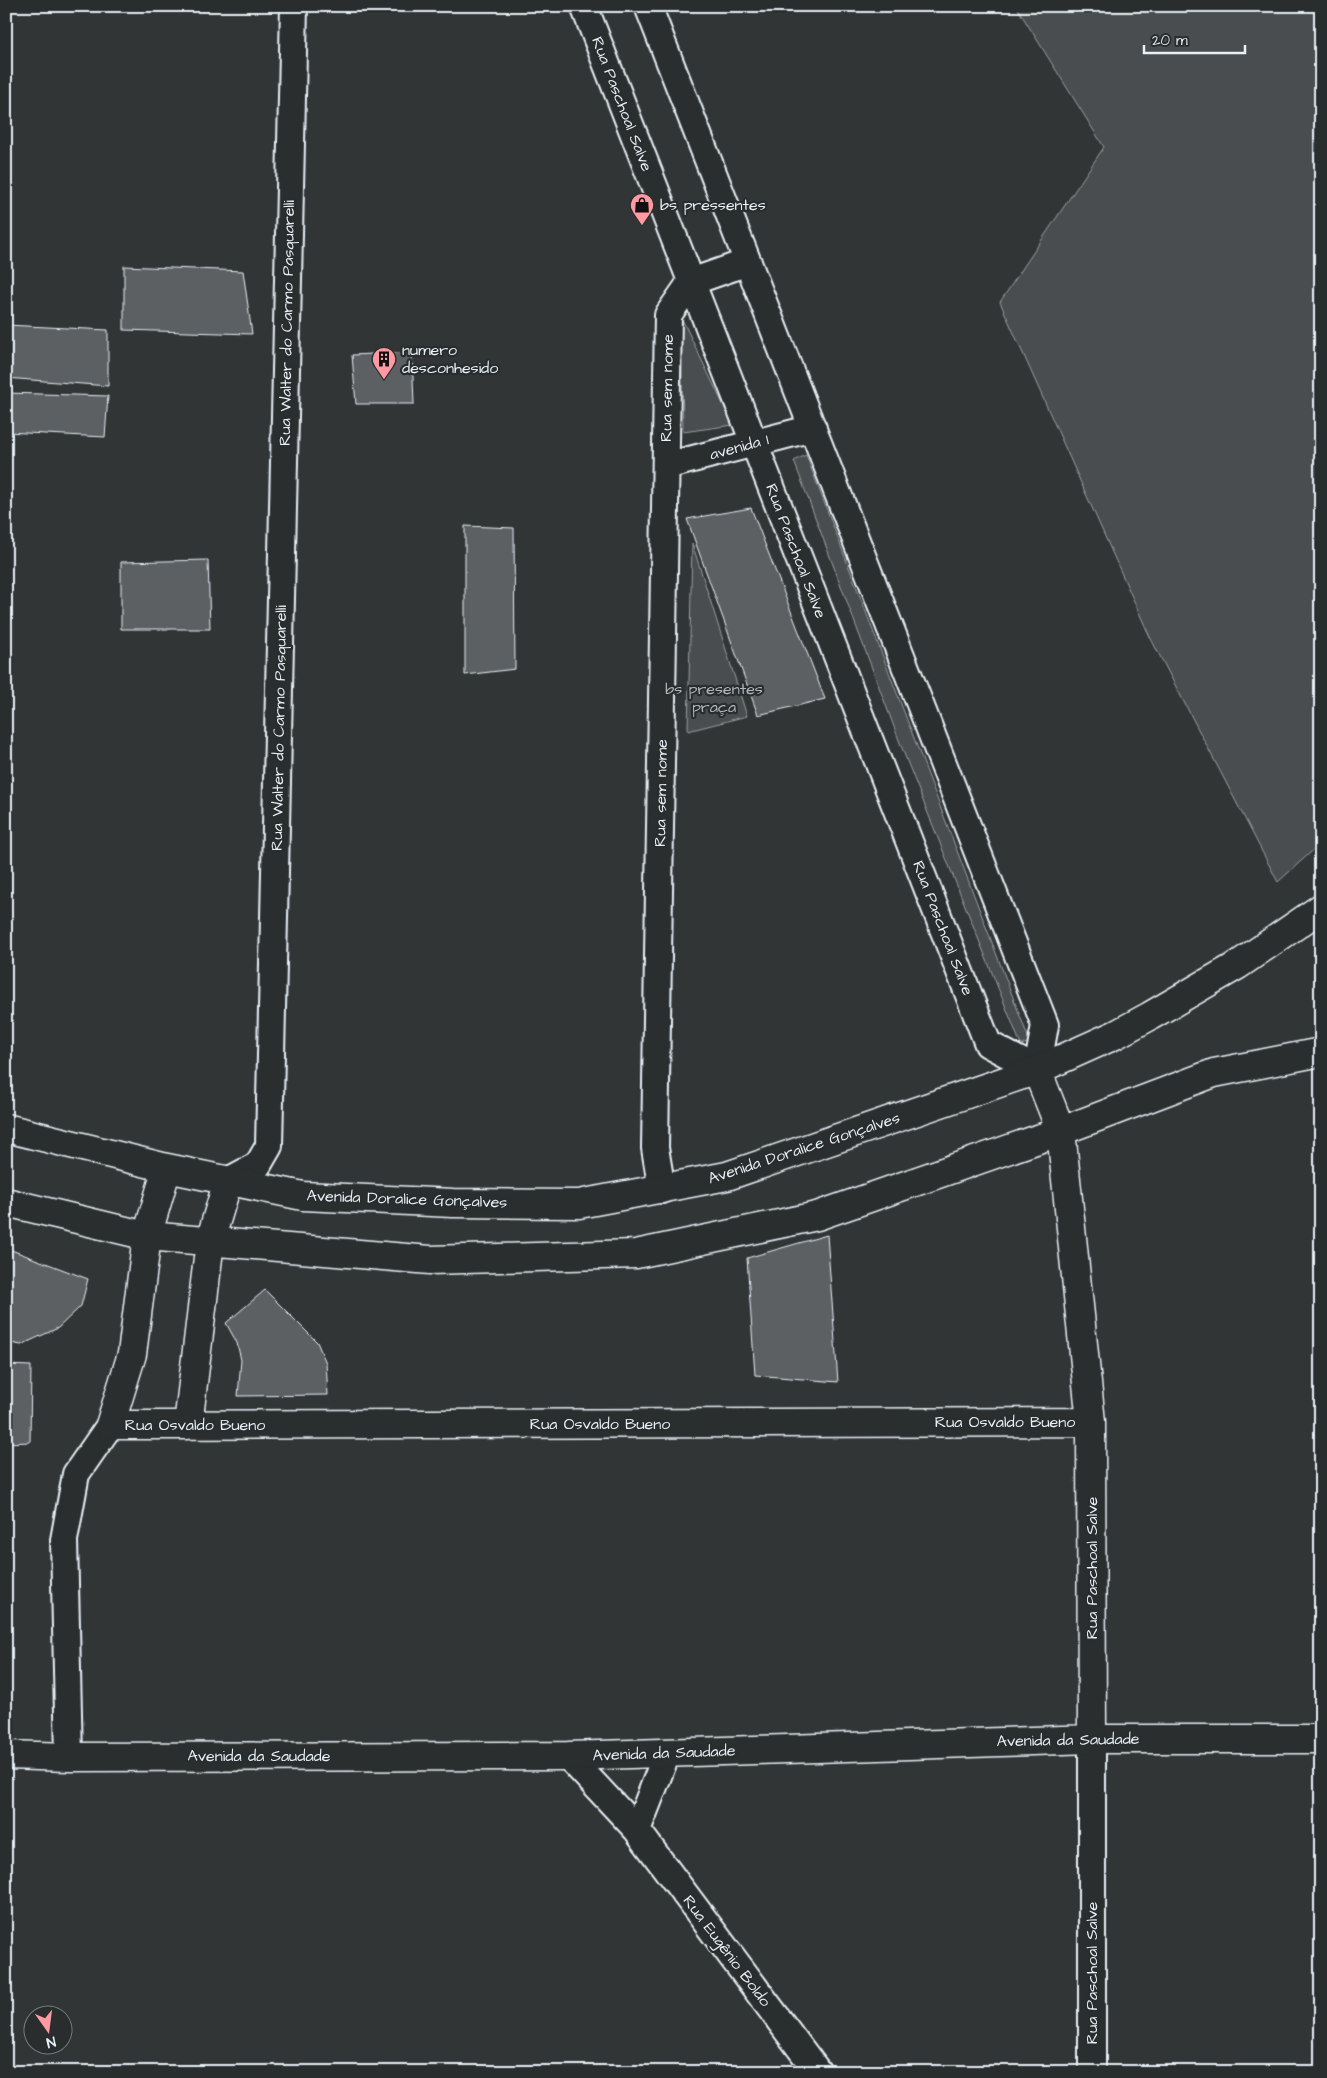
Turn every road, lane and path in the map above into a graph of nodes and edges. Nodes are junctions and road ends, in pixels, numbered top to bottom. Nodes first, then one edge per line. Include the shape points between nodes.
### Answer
1 (294, 6) edge
2 (584, 6) edge
3 (648, 6) edge
4 (748, 262) junction
5 (691, 282) junction
6 (813, 428) junction
7 (754, 443) junction
8 (666, 466) junction
9 (1321, 908) edge
10 (1321, 1052) edge
11 (1037, 1070) junction
12 (6, 1128) edge
13 (1061, 1131) junction
14 (167, 1168) junction
15 (228, 1181) junction
16 (662, 1190) junction
17 (6, 1202) edge
18 (147, 1236) junction
19 (210, 1241) junction
20 (1091, 1422) junction
21 (110, 1425) junction
22 (188, 1425) junction
23 (1092, 1739) junction
24 (1321, 1739) edge
25 (667, 1753) junction
26 (6, 1755) edge
27 (70, 1756) junction
28 (568, 1756) junction
29 (637, 1830) junction
30 (818, 2072) edge
31 (1092, 2072) edge

1 - 15 street, Rua Walter do Carmo Pasquarelli via 270,1146 258,1165
2 - 5 street, Rua Paschoal Salve
3 - 4 street
4 - 5 street
4 - 6 street
5 - 7 street, Rua Paschoal Salve
5 - 8 street, Rua sem nome via 668,315
6 - 7 street, avenida 1
6 - 11 street via 1045,1025
7 - 8 street, avenida 1
7 - 11 street, Rua Paschoal Salve via 988,1044
8 - 16 street, Rua sem nome via 655,1148
9 - 11 street, Avenida Doralice Gonçalves via 1238,964 1150,1016
10 - 13 street via 1214,1073
11 - 13 street, Rua Paschoal Salve
11 - 16 street, Avenida Doralice Gonçalves via 727,1176
12 - 14 street, Avenida Doralice Gonçalves
13 - 19 street via 817,1216 636,1254 430,1260
13 - 20 street, Rua Paschoal Salve
14 - 15 street, Avenida Doralice Gonçalves
14 - 18 street
15 - 16 street, Avenida Doralice Gonçalves via 303,1196 453,1203 580,1204
15 - 19 street
17 - 18 street
18 - 19 street
18 - 21 street via 132,1354
19 - 22 street
20 - 22 street, Rua Osvaldo Bueno
20 - 23 street, Rua Paschoal Salve
21 - 22 street, Rua Osvaldo Bueno
21 - 27 street via 76,1474 64,1540
23 - 24 street, Avenida da Saudade
23 - 25 street, Avenida da Saudade
23 - 31 street, Rua Paschoal Salve
25 - 28 street, Avenida da Saudade
25 - 29 street
26 - 27 street, Avenida da Saudade
27 - 28 street, Avenida da Saudade
28 - 29 street, Rua Eugênio Boldo
29 - 30 street, Rua Eugênio Boldo

